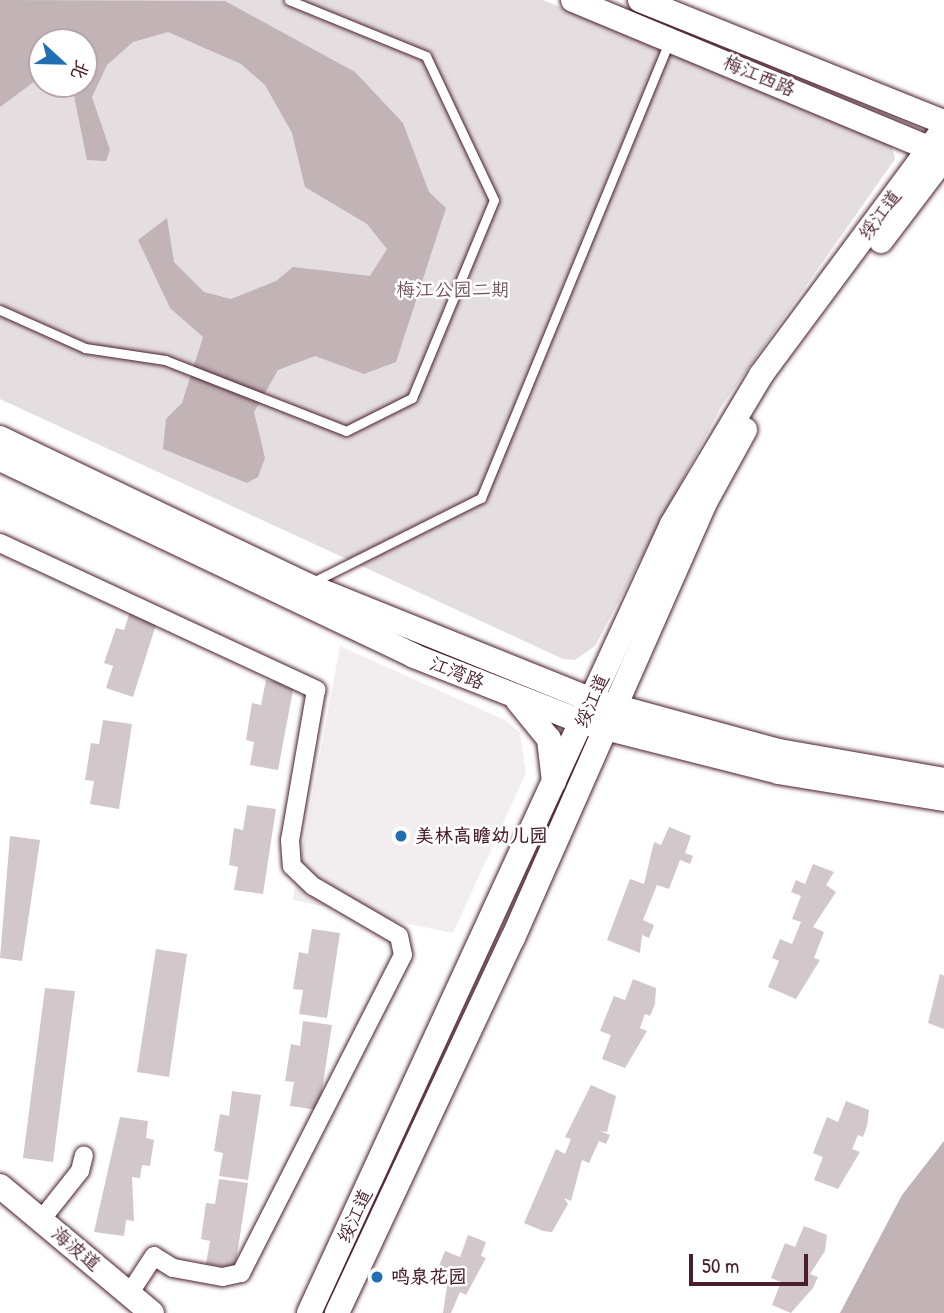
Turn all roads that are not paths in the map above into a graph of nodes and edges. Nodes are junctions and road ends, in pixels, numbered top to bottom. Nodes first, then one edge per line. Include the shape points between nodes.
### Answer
1 (289, 0) edge
2 (573, 0) edge
3 (640, 0) edge
4 (670, 39) junction
5 (944, 122) edge
6 (940, 148) edge
7 (0, 310) edge
8 (0, 438) edge
9 (0, 459) edge
10 (0, 543) edge
11 (307, 585) junction
12 (630, 644) junction
13 (522, 673) junction
14 (512, 696) junction
15 (616, 707) junction
16 (580, 709) junction
17 (607, 731) junction
18 (944, 780) edge
19 (554, 785) junction
20 (578, 794) junction
21 (944, 799) edge
22 (84, 1155) dead end
23 (0, 1186) edge
24 (41, 1220) junction
25 (129, 1294) junction
26 (152, 1313) edge
27 (309, 1313) edge
28 (337, 1313) edge

1 - 7 lane via 426,56 495,200 412,398 346,431 165,360 85,348
2 - 4 main road, 梅江西路
3 - 5 main road, 梅江西路
4 - 6 main road, 梅江西路
4 - 11 lane via 481,498
6 - 12 main road, 绥江道 via 753,415
8 - 11 main road, 江湾路
9 - 14 main road, 江湾路
10 - 25 street via 316,690 290,841 292,866 313,886 399,936 402,955 241,1273 222,1277 173,1268 155,1256
11 - 13 main road, 江湾路
12 - 13 main road via 577,676
12 - 15 main road, 绥江道
12 - 16 main road
13 - 16 main road, 江湾路
14 - 16 main road, 江湾路
14 - 19 main road via 549,739
15 - 16 main road, 江湾路
15 - 17 main road, 绥江道
15 - 18 main road, 江湾路 via 778,751
16 - 17 main road, 江湾路
16 - 19 main road, 绥江道
16 - 20 main road
17 - 20 main road, 绥江道
17 - 21 main road, 江湾路 via 779,772
19 - 27 main road, 绥江道
20 - 28 main road, 绥江道
22 - 24 street via 80,1171
23 - 24 main road, 海波道
24 - 25 main road, 海波道
25 - 26 main road, 海波道

